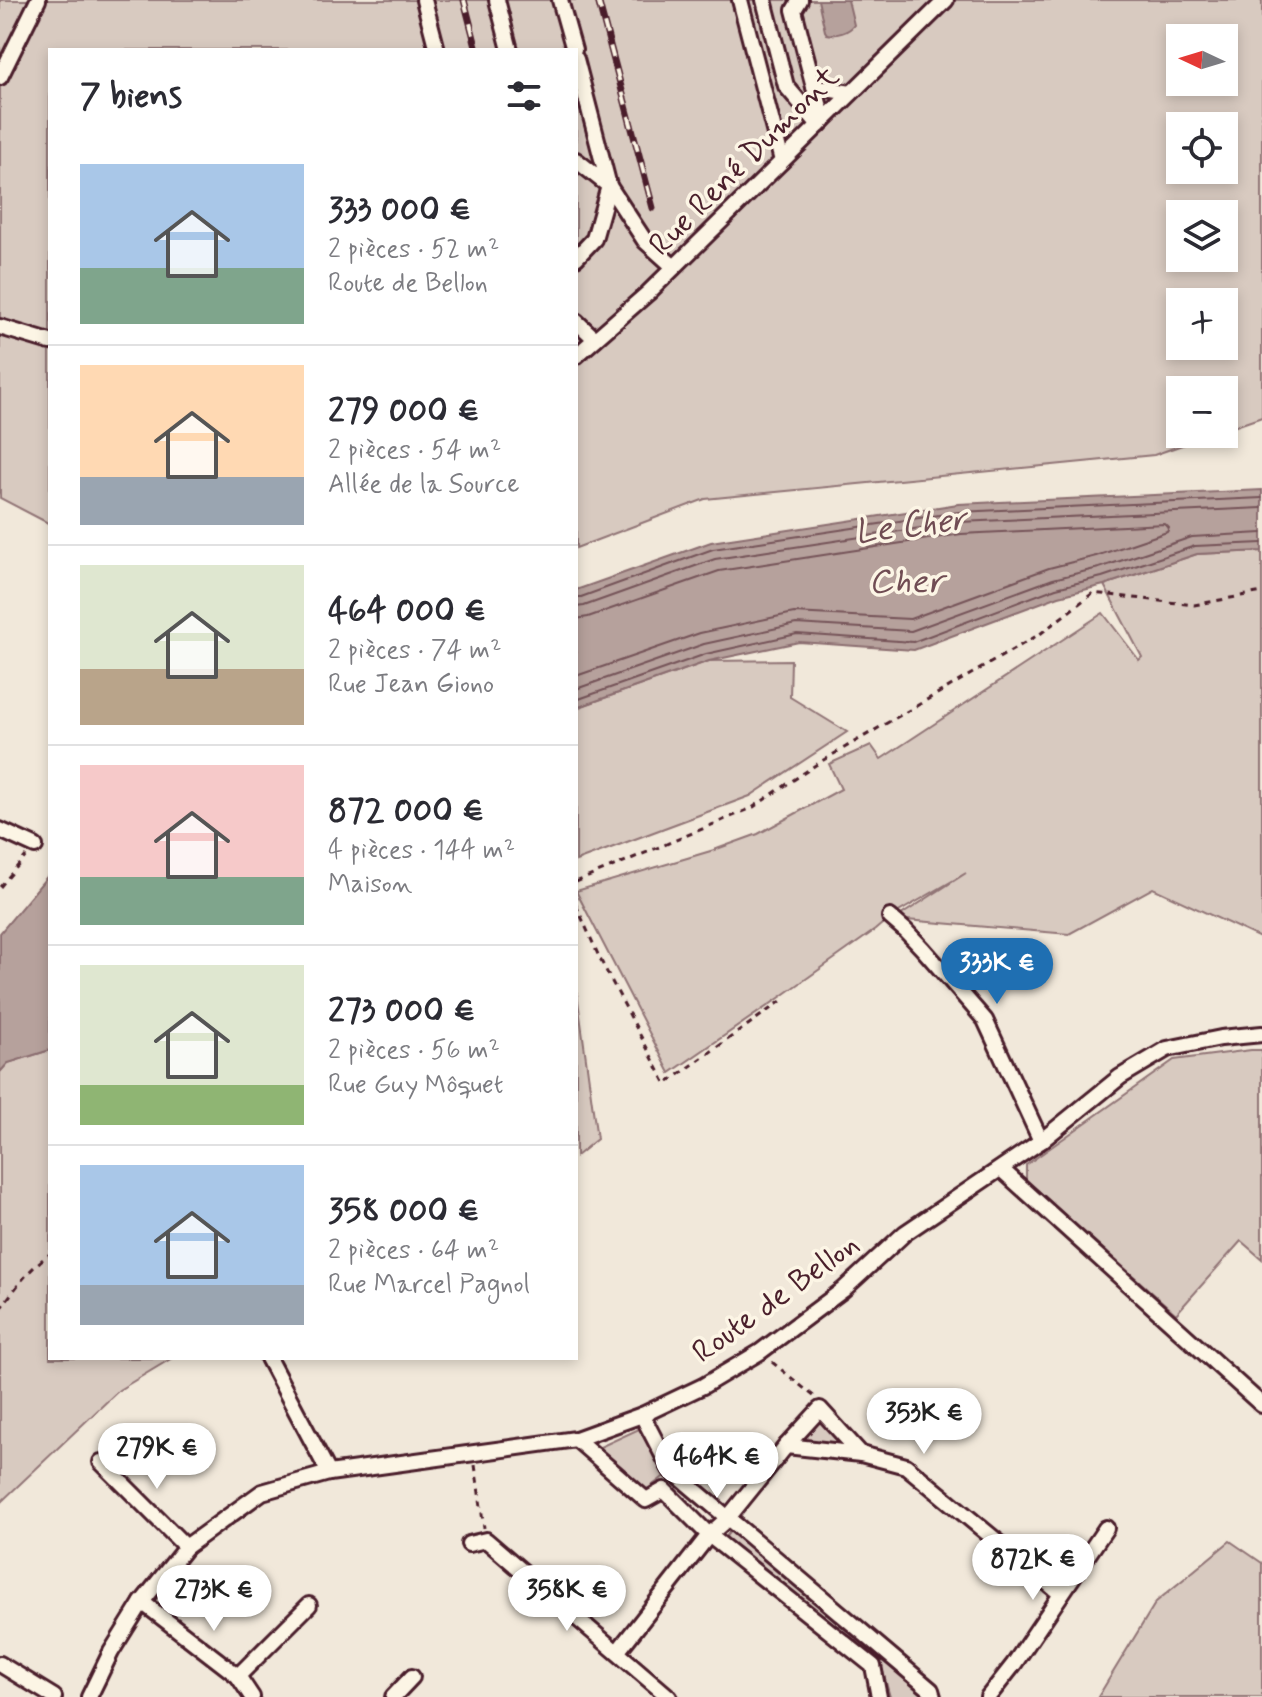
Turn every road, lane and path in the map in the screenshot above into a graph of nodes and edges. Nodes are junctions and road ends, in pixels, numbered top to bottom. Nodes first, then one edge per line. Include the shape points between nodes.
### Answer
1 (38, 0) edge
2 (424, 0) edge
3 (497, 0) edge
4 (560, 0) edge
5 (740, 0) edge
6 (764, 0) edge
7 (946, 0) edge
8 (795, 3) edge
9 (436, 48) edge
10 (509, 48) edge
11 (573, 48) edge
12 (578, 67) edge
13 (0, 77) edge
14 (814, 87) junction
15 (851, 93) junction
16 (821, 123) junction
17 (782, 161) junction
18 (578, 162) edge
19 (609, 186) junction
20 (578, 256) edge
21 (674, 267) junction
22 (578, 323) edge
23 (0, 327) edge
24 (595, 339) junction
25 (48, 341) edge
26 (578, 354) edge
27 (1262, 592) edge
28 (0, 830) edge
29 (35, 846) joint
30 (578, 881) edge
31 (0, 887) edge
32 (578, 910) edge
33 (890, 917) dead end
34 (784, 999) dead end
35 (1262, 1034) edge
36 (1041, 1141) junction
37 (1001, 1169) junction
38 (48, 1256) edge
39 (0, 1309) edge
40 (760, 1352) junction
41 (269, 1360) edge
42 (1262, 1405) edge
43 (820, 1409) junction
44 (642, 1415) junction
45 (576, 1439) junction
46 (786, 1446) junction
47 (473, 1453) junction
48 (861, 1454) junction
49 (101, 1462) dead end
50 (329, 1473) junction
51 (677, 1475) junction
52 (664, 1490) junction
53 (727, 1519) junction
54 (1106, 1528) dead end
55 (709, 1535) junction
56 (486, 1540) junction
57 (469, 1544) dead end
58 (186, 1547) junction
59 (1061, 1594) junction
60 (142, 1602) junction
61 (309, 1605) dead end
62 (618, 1651) junction
63 (0, 1664) edge
64 (238, 1676) junction
65 (412, 1677) dead end
66 (54, 1697) edge
67 (89, 1697) edge
68 (252, 1697) edge
69 (393, 1697) edge
70 (669, 1697) edge
71 (879, 1697) edge
72 (933, 1697) edge
73 (988, 1697) edge

1 - 13 street
2 - 9 street
3 - 10 street
4 - 11 street
5 - 17 street
6 - 16 street via 786,86
7 - 15 street, Rue René Dumont
8 - 14 street
12 - 19 street
14 - 15 street
14 - 16 street
15 - 16 street, Rue René Dumont
16 - 17 street, Rue René Dumont
17 - 21 street, Rue René Dumont
18 - 19 street
19 - 20 street via 594,239
19 - 21 street via 645,241
21 - 24 street, Rue René Dumont
22 - 24 street
23 - 25 street
24 - 26 street, Rue René Dumont
27 - 30 path via 1194,605 1093,593 1040,634 820,762 752,808
28 - 29 street
29 - 31 path
32 - 34 path via 666,1084
33 - 36 street via 985,1020
35 - 36 street, Route de Bellon via 1167,1049 1120,1077
36 - 37 street, Route de Bellon
37 - 40 street, Route de Bellon via 905,1233 843,1290
37 - 42 street
38 - 39 path
40 - 43 path via 818,1400
40 - 44 street, Route de Bellon
41 - 50 street
43 - 46 street
43 - 48 street
44 - 45 street, Route de Bellon
44 - 51 street
45 - 47 street, Route de Bellon
45 - 52 street via 646,1500
46 - 48 street
46 - 53 street
47 - 50 street, Route de Bellon
47 - 56 path
48 - 59 street via 906,1466
49 - 58 street
50 - 58 street, Route de Bellon via 262,1492
51 - 52 street
51 - 53 street
52 - 55 street
53 - 55 street
53 - 72 street
54 - 59 street
55 - 62 street
55 - 71 street via 873,1666
56 - 57 street
56 - 62 street
58 - 60 street, Route de Bellon
59 - 73 street
60 - 64 street
60 - 67 street, Route de Bellon
61 - 64 street
62 - 70 street
63 - 66 street
64 - 68 street
65 - 69 street

